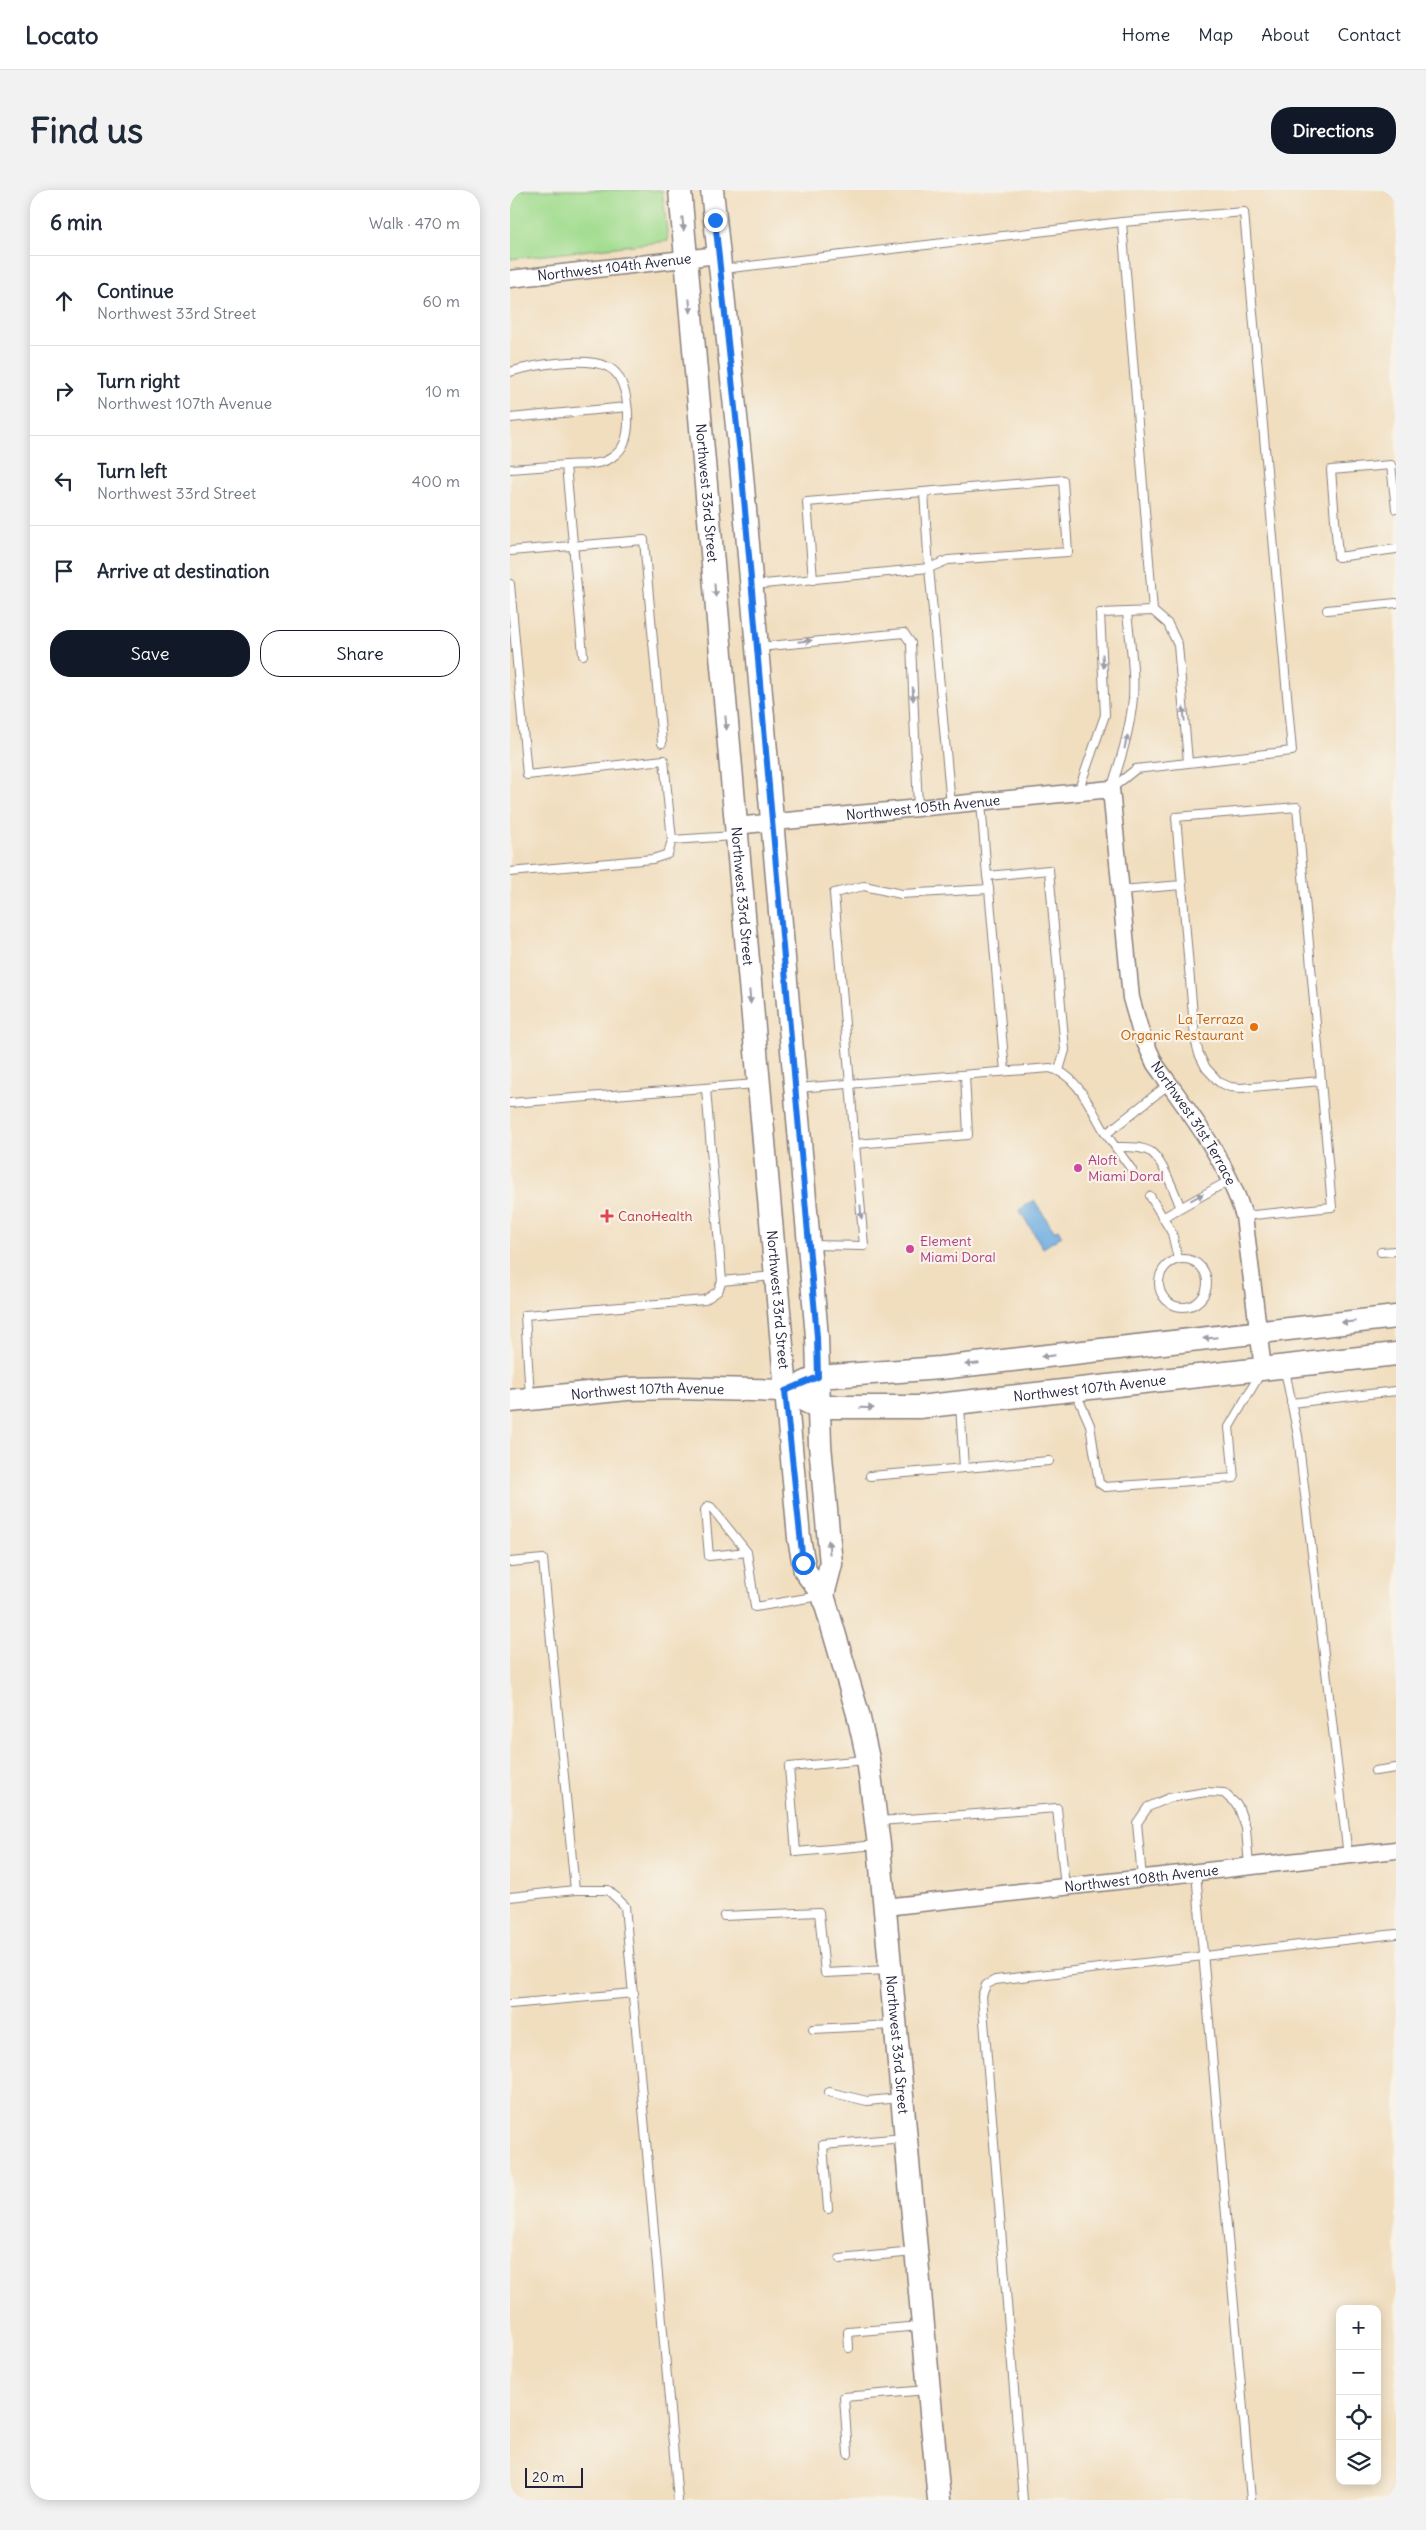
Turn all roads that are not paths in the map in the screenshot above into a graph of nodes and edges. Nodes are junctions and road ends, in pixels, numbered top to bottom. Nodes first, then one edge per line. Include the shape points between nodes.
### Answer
1 (680, 190) edge
2 (712, 190) edge
3 (1122, 222) junction
4 (686, 258) junction
5 (719, 262) junction
6 (510, 279) edge
7 (510, 372) edge
8 (627, 407) junction
9 (510, 418) edge
10 (566, 465) junction
11 (510, 469) edge
12 (924, 493) junction
13 (1396, 509) edge
14 (573, 546) junction
15 (1396, 549) edge
16 (510, 551) edge
17 (930, 568) junction
18 (813, 580) junction
19 (510, 584) edge
20 (751, 585) junction
21 (1396, 603) edge
22 (1327, 610) dead end
23 (1153, 611) junction
24 (1127, 613) junction
25 (757, 647) junction
26 (583, 655) dead end
27 (662, 743) dead end
28 (1188, 762) junction
29 (1110, 788) junction
30 (1077, 792) junction
31 (980, 801) junction
32 (951, 804) junction
33 (918, 808) junction
34 (772, 822) junction
35 (736, 831) junction
36 (672, 840) junction
37 (510, 872) edge
38 (987, 876) junction
39 (1182, 885) junction
40 (988, 889) junction
41 (1121, 890) junction
42 (1059, 1070) junction
43 (1005, 1071) junction
44 (965, 1075) junction
45 (1321, 1081) junction
46 (850, 1083) junction
47 (758, 1084) junction
48 (1169, 1084) junction
49 (795, 1088) junction
50 (706, 1089) junction
51 (510, 1103) edge
52 (1106, 1134) junction
53 (855, 1144) junction
54 (1116, 1147) junction
55 (1132, 1170) dead end
56 (1231, 1179) junction
57 (1150, 1196) dead end
58 (1180, 1206) junction
59 (1244, 1216) junction
60 (1164, 1217) junction
61 (809, 1245) junction
62 (1396, 1251) edge
63 (1381, 1252) dead end
64 (1178, 1260) junction
65 (774, 1276) junction
66 (722, 1281) junction
67 (1396, 1317) edge
68 (1258, 1332) junction
69 (1396, 1354) edge
70 (1263, 1369) junction
71 (818, 1377) junction
72 (1075, 1390) junction
73 (785, 1391) junction
74 (1396, 1391) edge
75 (520, 1400) edge
76 (960, 1403) junction
77 (1291, 1404) junction
78 (818, 1407) junction
79 (1049, 1461) dead end
80 (964, 1468) junction
81 (870, 1476) dead end
82 (747, 1552) junction
83 (510, 1562) edge
84 (823, 1595) junction
85 (868, 1759) junction
86 (1396, 1768) edge
87 (1376, 1771) dead end
88 (877, 1822) junction
89 (879, 1845) junction
90 (1396, 1850) edge
91 (1348, 1856) junction
92 (1249, 1867) junction
93 (1196, 1872) junction
94 (1142, 1878) junction
95 (1065, 1887) junction
96 (576, 1890) junction
97 (510, 1897) edge
98 (885, 1907) junction
99 (724, 1916) dead end
100 (1396, 1934) edge
101 (1204, 1956) junction
102 (891, 1969) junction
103 (634, 1993) junction
104 (510, 2004) edge
105 (896, 2025) junction
106 (813, 2029) dead end
107 (829, 2092) dead end
108 (902, 2098) junction
109 (906, 2138) junction
110 (828, 2208) dead end
111 (916, 2251) junction
112 (840, 2259) dead end
113 (923, 2326) junction
114 (849, 2348) dead end
115 (929, 2390) junction
116 (848, 2454) dead end
117 (678, 2500) edge
118 (939, 2500) edge
119 (1024, 2500) edge
120 (1251, 2500) edge

1 -> 4 street, Northwest 33rd Street
2 - 5 street
3 - 5 lane
3 - 23 lane
3 - 28 lane via 1244,212 1292,751
4 - 5 street, Northwest 104th Avenue
4 - 6 street, Northwest 104th Avenue
4 -> 35 street, Northwest 33rd Street
5 - 20 street
7 - 8 lane via 556,364 595,363 609,367 624,385
8 - 9 lane
8 - 10 lane via 625,442 619,451 603,462
10 - 11 lane
10 - 14 lane
12 - 17 lane
12 - 17 lane via 1063,480 1068,552 948,560
12 - 18 lane via 807,502
13 - 15 lane via 1391,465 1331,470 1338,557
14 - 16 lane
14 - 26 lane
14 - 27 lane via 644,540
17 - 18 lane
17 - 32 lane
18 - 20 lane
19 - 36 lane via 527,775 664,760
20 - 25 street
21 - 22 lane
23 - 24 lane
28 -> 23 lane via 1178,645 1168,624
29 -> 24 lane via 1124,749 1133,698
24 -> 30 lane via 1100,613 1105,715
25 -> 33 lane via 904,633 910,643
25 - 34 street
28 - 29 lane via 1136,769
29 - 30 street, Northwest 105th Avenue
29 - 41 street, Northwest 31st Terrace
30 - 31 street, Northwest 105th Avenue
31 - 32 street, Northwest 105th Avenue
31 - 38 lane
32 - 33 street, Northwest 105th Avenue
33 - 34 street, Northwest 105th Avenue
34 - 35 street, Northwest 105th Avenue
34 - 49 street
35 - 36 lane
35 -> 47 street, Northwest 33rd Street
36 - 37 lane via 668,854 654,859
38 - 40 lane
38 - 42 lane via 1049,870 1065,1050
39 - 41 lane
39 - 45 lane via 1195,1039 1206,1068 1219,1082 1230,1087
39 - 45 lane via 1176,817 1297,808
40 - 43 lane
40 - 46 lane via 901,894 864,886 834,893
41 - 48 street, Northwest 31st Terrace via 1134,1013 1147,1049
42 - 43 lane
42 - 52 lane via 1074,1082
43 - 44 lane
44 - 46 lane
44 - 53 lane via 968,1135
45 - 59 lane via 1332,1207
46 - 49 lane
46 - 53 lane
47 - 50 lane
47 - 65 street, Northwest 33rd Street
48 - 52 lane
48 - 56 street, Northwest 31st Terrace
49 - 61 street
50 - 51 lane
50 - 66 lane
52 - 54 lane
53 -> 61 lane via 864,1246
54 - 55 lane
54 - 58 lane via 1151,1152 1171,1181
58 -> 56 lane
56 - 59 street, Northwest 31st Terrace
57 - 60 lane
58 - 60 lane
59 - 68 street, Northwest 31st Terrace
60 - 64 lane via 1172,1232
61 - 71 street
62 - 63 lane
64 - 64 lane via 1164,1268 1159,1283 1171,1304 1186,1307 1201,1300 1207,1278 1199,1265 1186,1259
65 - 66 lane
65 - 73 street, Northwest 33rd Street
66 - 75 lane via 718,1291 705,1300 525,1316
67 -> 68 street, Northwest 107th Avenue
68 - 70 street, Northwest 31st Terrace
68 -> 71 street, Northwest 107th Avenue via 919,1370
69 - 70 street, Northwest 107th Avenue
70 - 72 street, Northwest 107th Avenue
70 - 72 lane via 1229,1427 1234,1478 1105,1487 1099,1483 1090,1426
70 - 77 lane via 1286,1375
71 - 73 street, Northwest 107th Avenue
71 - 78 street
72 - 76 street, Northwest 107th Avenue
73 - 75 street, Northwest 107th Avenue via 646,1388
73 - 78 street, Northwest 107th Avenue
73 - 84 street, Northwest 33rd Street via 803,1563 805,1571
74 - 77 lane
78 -> 76 street, Northwest 107th Avenue via 898,1408
76 - 80 lane
77 - 91 lane via 1302,1464
84 -> 78 street via 831,1564
79 - 80 lane
80 - 81 lane
82 - 82 lane via 711,1507 708,1506 705,1510 709,1556
82 - 84 lane via 755,1607
83 - 96 lane via 543,1559
84 - 85 street, Northwest 33rd Street
85 - 88 street, Northwest 33rd Street
85 - 89 lane via 789,1767 796,1852
86 - 87 lane
88 - 89 street, Northwest 33rd Street
88 - 95 lane via 1057,1808
89 - 98 street, Northwest 33rd Street
90 - 91 street, Northwest 108th Avenue
91 - 92 street, Northwest 108th Avenue
92 - 93 street, Northwest 108th Avenue
92 - 94 lane via 1246,1828 1238,1806 1224,1794 1206,1792 1169,1798 1148,1806 1137,1823
93 - 94 street, Northwest 108th Avenue
93 - 101 lane
94 - 95 street, Northwest 108th Avenue
95 - 98 street, Northwest 108th Avenue
96 - 97 lane
96 - 103 lane via 608,1890 625,1906
98 - 102 street, Northwest 33rd Street
99 - 102 lane via 819,1912 825,1974
100 - 101 lane
101 - 119 lane via 995,1980 986,1985 982,1996
101 - 120 lane
102 - 105 street, Northwest 33rd Street
103 - 104 lane
103 - 117 lane
105 - 106 lane
105 - 108 street, Northwest 33rd Street
107 - 108 lane via 867,2101
108 - 109 street, Northwest 33rd Street
109 - 110 lane via 823,2144
109 - 111 street, Northwest 33rd Street
111 - 112 lane
111 - 113 street, Northwest 33rd Street
113 - 114 lane via 848,2332
113 - 115 street, Northwest 33rd Street
115 - 116 lane via 844,2397
115 - 118 street, Northwest 33rd Street

